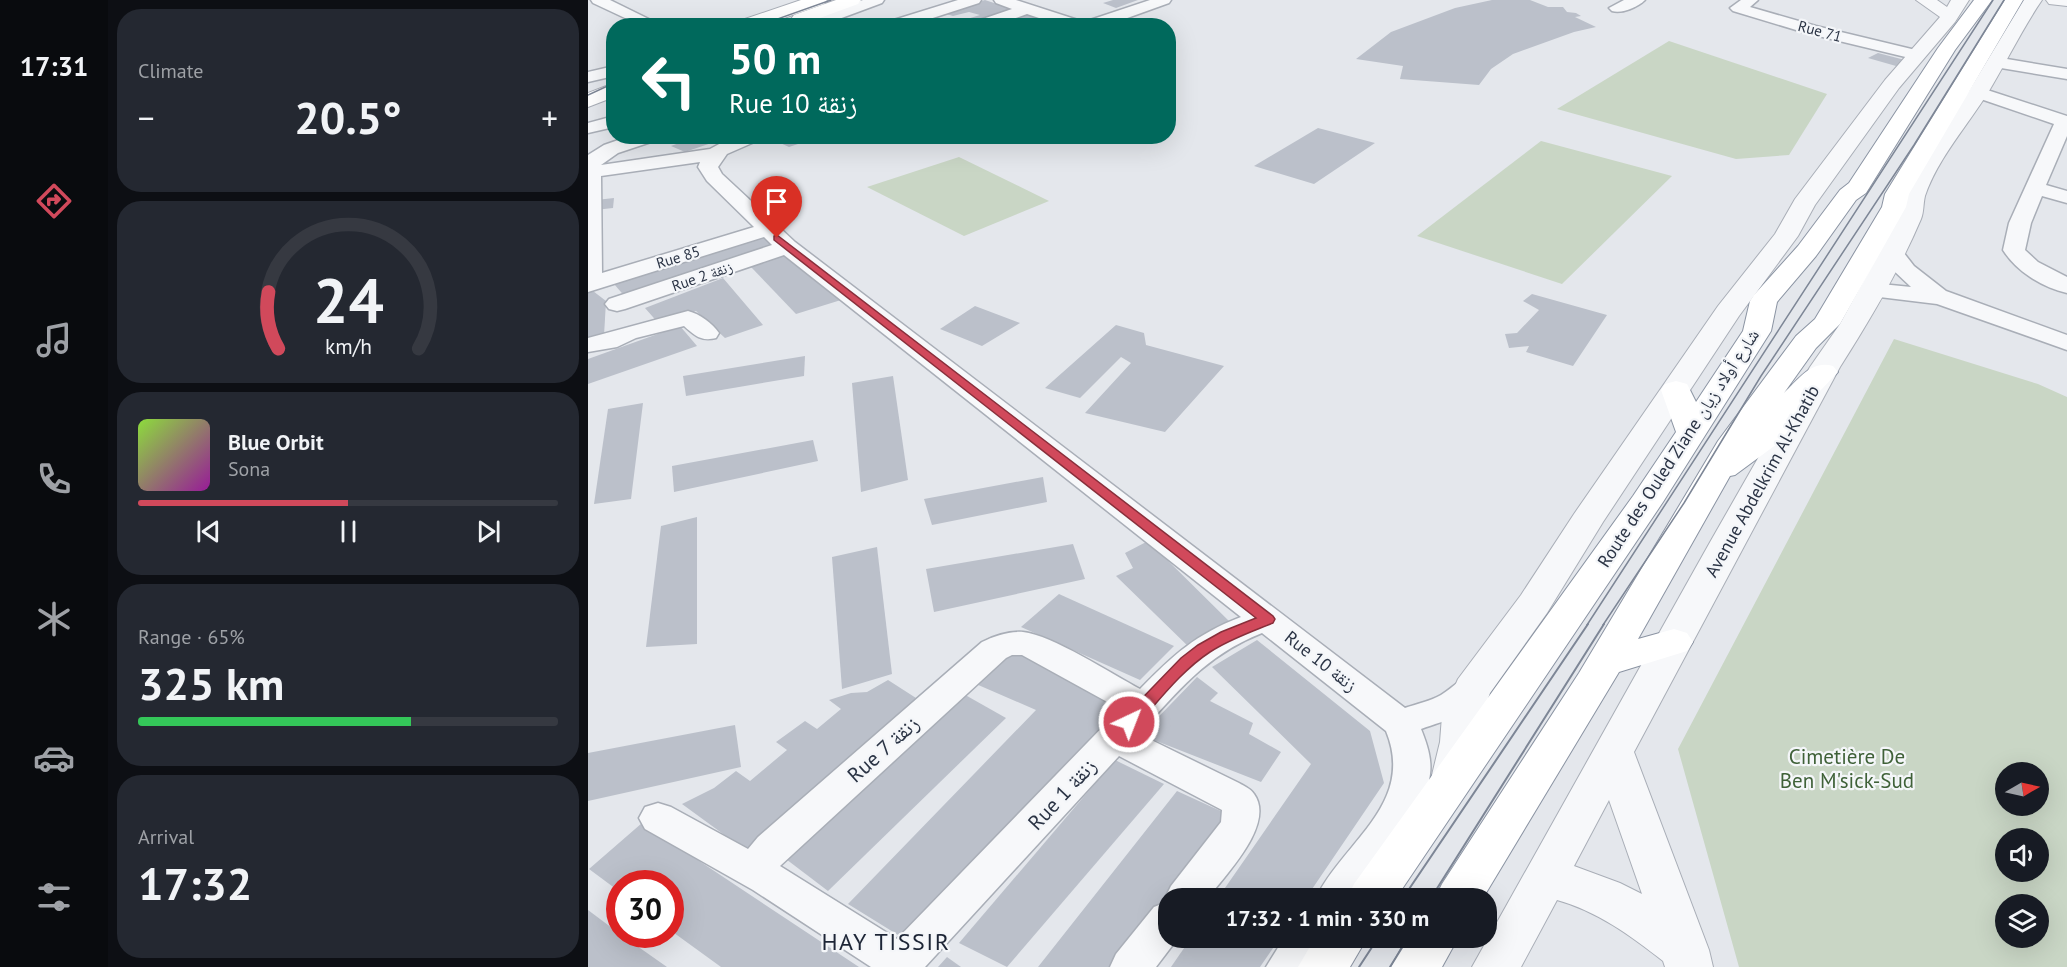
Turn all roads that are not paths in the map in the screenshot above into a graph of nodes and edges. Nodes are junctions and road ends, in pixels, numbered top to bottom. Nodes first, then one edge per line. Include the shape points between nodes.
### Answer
1 (598, 0) edge
2 (818, 0) edge
3 (974, 0) edge
4 (1164, 0) edge
5 (1638, 0) edge
6 (1751, 0) edge
7 (1924, 0) edge
8 (1983, 0) edge
9 (2014, 0) edge
10 (2033, 0) edge
11 (2055, 0) edge
12 (862, 1) edge
13 (2067, 1) edge
14 (1017, 3) edge
15 (1617, 8) dead end
16 (1955, 8) edge
17 (638, 18) edge
18 (765, 18) edge
19 (807, 18) edge
20 (823, 18) edge
21 (916, 18) edge
22 (990, 18) edge
23 (1058, 18) edge
24 (1112, 18) edge
25 (1918, 55) junction
26 (1995, 62) junction
27 (606, 73) edge
28 (606, 74) edge
29 (2067, 74) edge
30 (588, 77) edge
31 (588, 82) edge
32 (1978, 92) junction
33 (606, 93) edge
34 (588, 102) edge
35 (2065, 122) edge
36 (606, 123) edge
37 (591, 128) dead end
38 (628, 144) edge
39 (736, 144) edge
40 (715, 154) junction
41 (590, 172) junction
42 (2036, 188) junction
43 (2067, 197) edge
44 (1902, 211) junction
45 (777, 238) junction
46 (1893, 253) junction
47 (589, 285) edge
48 (2067, 286) edge
49 (1871, 290) junction
50 (1941, 297) junction
51 (617, 304) junction
52 (627, 333) junction
53 (707, 333) dead end
54 (2067, 343) edge
55 (588, 345) edge
56 (1823, 372) junction
57 (1676, 390) junction
58 (1691, 432) junction
59 (1712, 476) junction
60 (1268, 619) junction
61 (1674, 642) junction
62 (1605, 662) junction
63 (1472, 689) junction
64 (1143, 706) junction
65 (1400, 723) junction
66 (1114, 738) junction
67 (1614, 754) junction
68 (1451, 784) junction
69 (658, 818) dead end
70 (1546, 878) junction
71 (767, 879) junction
72 (1193, 888) edge
73 (1343, 888) edge
74 (1377, 888) edge
75 (1464, 888) edge
76 (1158, 932) edge
77 (1301, 948) edge
78 (1336, 948) edge
79 (1427, 948) edge
80 (1687, 958) edge
81 (900, 966) edge
82 (1131, 967) edge
83 (1287, 967) edge
84 (1322, 967) edge
85 (1415, 967) edge
86 (1496, 967) edge

1 - 17 street
2 - 18 main road
3 - 21 street
4 - 24 street
5 - 15 street
6 - 25 street, Rue 71 via 1738,8
7 - 16 street
8 - 58 main road, Route des Ouled Ziane شارع أولاد زيان via 1947,48 1858,188 1848,195 1764,301 1757,331
9 - 44 main road via 1902,184 1897,194
10 - 26 street, Avenue Abdelkrim Al-Khatib
11 - 13 street
12 - 19 main road
12 - 20 street
14 - 22 street
14 - 23 street
16 - 25 street
25 - 57 street via 1803,204 1786,236 1728,312
26 - 29 street
26 - 32 street, Avenue Abdelkrim Al-Khatib
27 - 30 street
28 - 31 main road
32 - 35 street
32 - 44 street, Avenue Abdelkrim Al-Khatib
33 - 34 main road
35 - 42 street
36 - 37 street
38 - 41 street via 598,155 591,161
39 - 40 street
40 - 41 street
40 - 45 street, Rue 10 زنقة via 708,167 714,177
41 - 47 street
42 - 43 street
42 - 48 street via 2020,223 2014,250 2027,264
44 - 46 street, Avenue Abdelkrim Al-Khatib
44 - 59 main road via 1826,324 1806,342
45 - 47 street, Rue 85
45 - 51 street, Rue 2 زنقة
45 - 60 street, Rue 10 زنقة
46 - 49 street, Avenue Abdelkrim Al-Khatib
46 - 50 street via 1908,274
47 - 51 street
49 - 50 street
49 - 56 street, Avenue Abdelkrim Al-Khatib
50 - 54 street
51 - 52 street via 629,328
52 - 53 street via 688,318
52 - 55 street via 608,342
56 - 59 main road via 1789,405 1770,434
56 - 61 street, Avenue Abdelkrim Al-Khatib
57 - 58 main road
57 - 63 street via 1534,604
58 - 68 main road, Route des Ouled Ziane شارع أولاد زيان
59 - 62 main road
60 - 64 street, Rue 1 زنقة via 1226,635 1203,649
60 - 65 street, Rue 10 زنقة
61 - 62 main road
61 - 67 street, Avenue Abdelkrim Al-Khatib
62 - 75 main road
63 - 65 street via 1453,704
63 - 68 street via 1462,716 1461,742
64 - 66 street, Rue 1 زنقة
64 - 71 street, Rue 7 زنقة via 1030,645 1006,644 994,650 772,848 762,860 760,870
65 - 73 street via 1411,750 1411,781 1393,820
66 - 72 street via 1240,803 1238,828
66 - 81 street, Rue 1 زنقة
67 - 70 street, Avenue Abdelkrim Al-Khatib
67 - 80 street
68 - 74 main road, Route des Ouled Ziane شارع أولاد زيان
69 - 71 street
70 - 80 street via 1573,884 1634,912
70 - 86 street, Avenue Abdelkrim Al-Khatib
71 - 81 street
76 - 82 street
77 - 83 street
78 - 84 main road
79 - 85 main road

